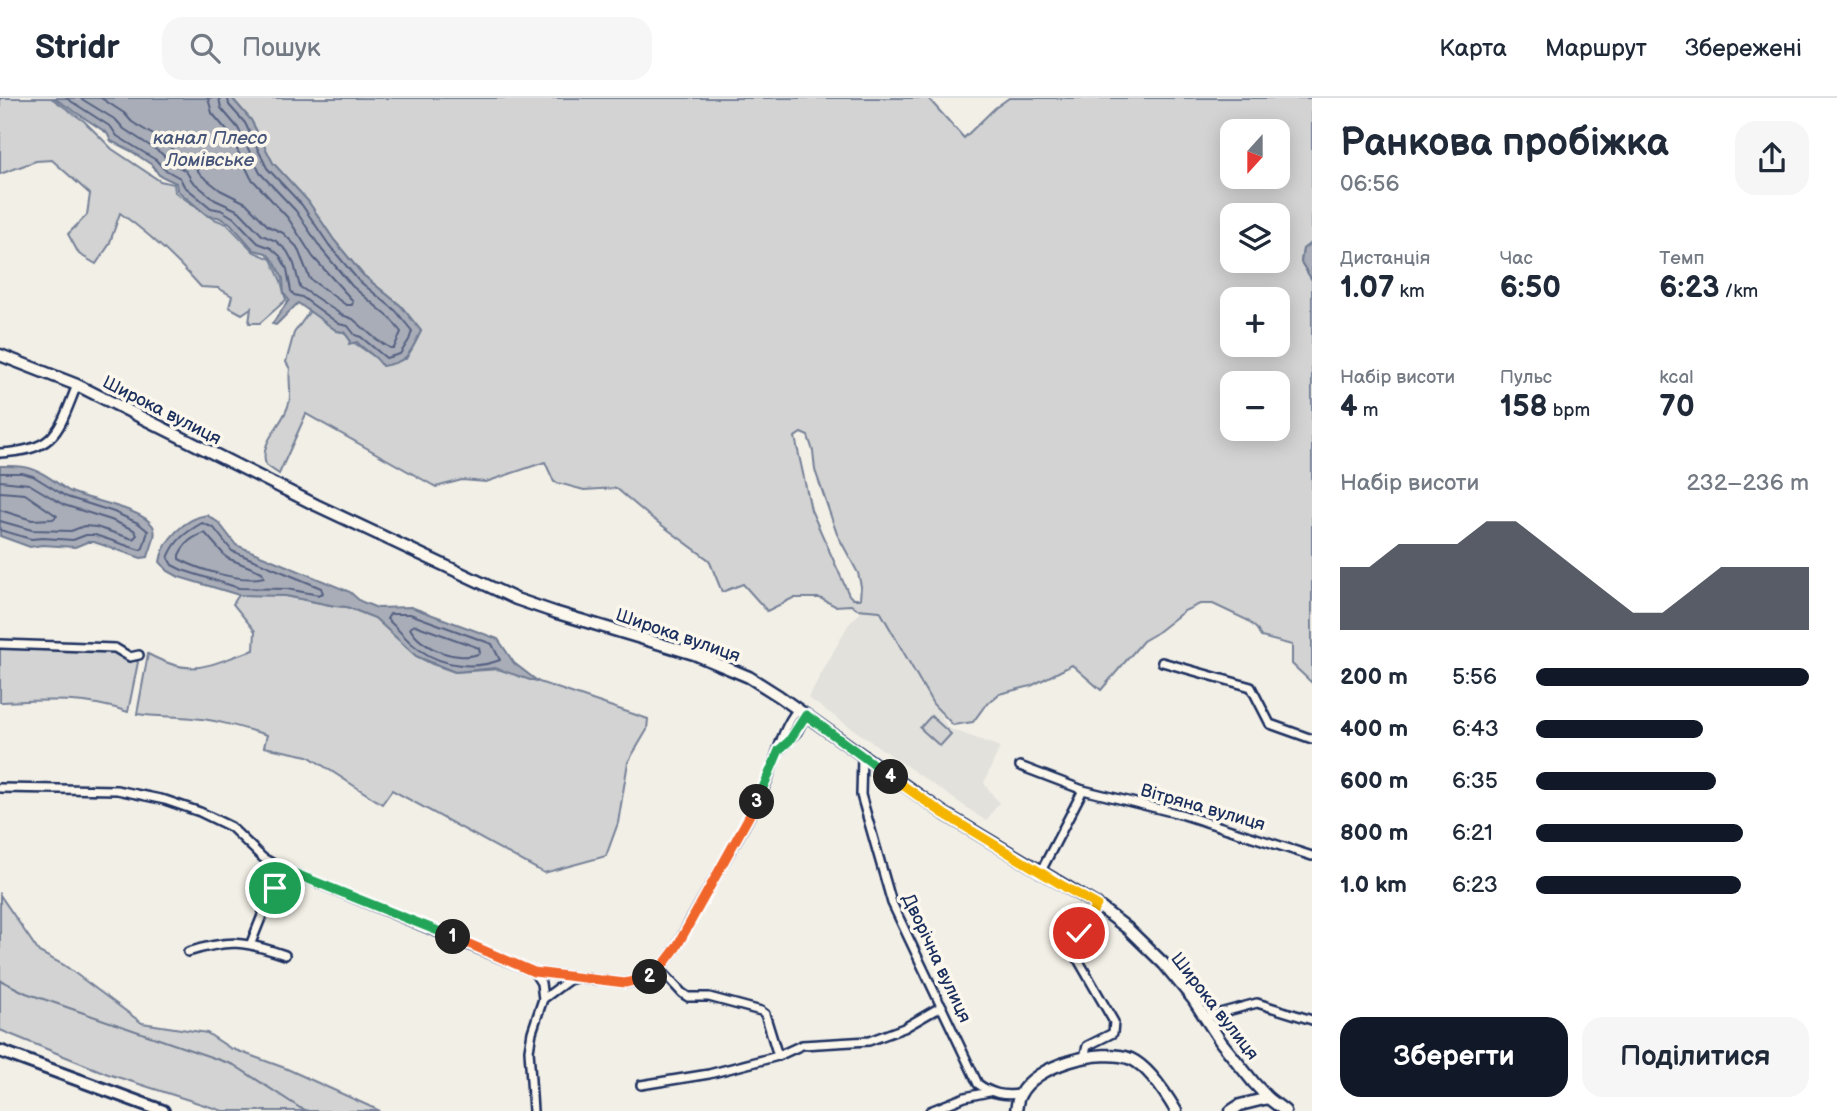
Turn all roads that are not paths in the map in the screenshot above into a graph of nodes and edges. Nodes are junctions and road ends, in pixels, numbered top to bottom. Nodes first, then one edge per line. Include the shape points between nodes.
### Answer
1 (0, 355) edge
2 (77, 385) junction
3 (0, 453) edge
4 (0, 644) edge
5 (139, 655) dead end
6 (1161, 662) dead end
7 (802, 712) junction
8 (1312, 739) edge
9 (779, 750) junction
10 (862, 757) junction
11 (1020, 766) dead end
12 (0, 788) edge
13 (1083, 790) junction
14 (1312, 856) edge
15 (281, 868) junction
16 (1040, 873) junction
17 (1097, 905) junction
18 (251, 943) junction
19 (188, 952) dead end
20 (285, 955) dead end
21 (660, 969) junction
22 (534, 972) junction
23 (579, 978) junction
24 (543, 999) junction
25 (942, 1006) junction
26 (1205, 1017) junction
27 (1312, 1020) edge
28 (0, 1051) edge
29 (778, 1056) junction
30 (1084, 1057) junction
31 (641, 1085) dead end
32 (989, 1092) junction
33 (1020, 1094) junction
34 (1268, 1098) junction
35 (163, 1111) edge
36 (533, 1111) edge
37 (930, 1111) edge
38 (1016, 1111) edge
39 (1176, 1111) edge
40 (1231, 1111) edge
41 (1285, 1111) edge

1 - 2 main road, Широка вулиця
2 - 3 street via 55,435 26,452
2 - 7 main road, Широка вулиця via 516,599 726,666
4 - 5 street via 115,648 130,657
6 - 8 street via 1251,687 1270,724
7 - 9 street via 789,741
7 - 9 street via 782,734
7 - 10 main road, Широка вулиця
9 - 21 street via 762,793
10 - 16 main road, Широка вулиця
10 - 25 street, Дворічна вулиця via 861,795 892,903
11 - 13 street, Вітряна вулиця
12 - 15 street via 117,790 165,800 231,827 262,858
13 - 14 street, Вітряна вулиця via 1184,815
13 - 16 street
15 - 18 street
15 - 22 street
16 - 17 main road, Широка вулиця
17 - 26 main road, Широка вулиця via 1146,945
17 - 30 street via 1079,933 1076,956 1114,1022 1113,1034 1087,1046
18 - 19 street via 218,943
18 - 20 street
21 - 23 street via 646,979 625,983
21 - 29 street via 688,997 709,997 761,1011
22 - 23 street
22 - 24 street
23 - 24 street
24 - 36 street via 529,1050
25 - 29 street via 869,1041 802,1045
25 - 32 street, Дворічна вулиця via 978,1084
26 - 27 street via 1257,1003
26 - 34 main road, Широка вулиця
28 - 35 main road
29 - 31 street
30 - 33 main road via 1054,1066
30 - 39 main road via 1133,1060 1161,1086
32 - 33 street
32 - 37 street
33 - 38 main road
34 - 40 main road
34 - 41 main road, Широка вулиця

